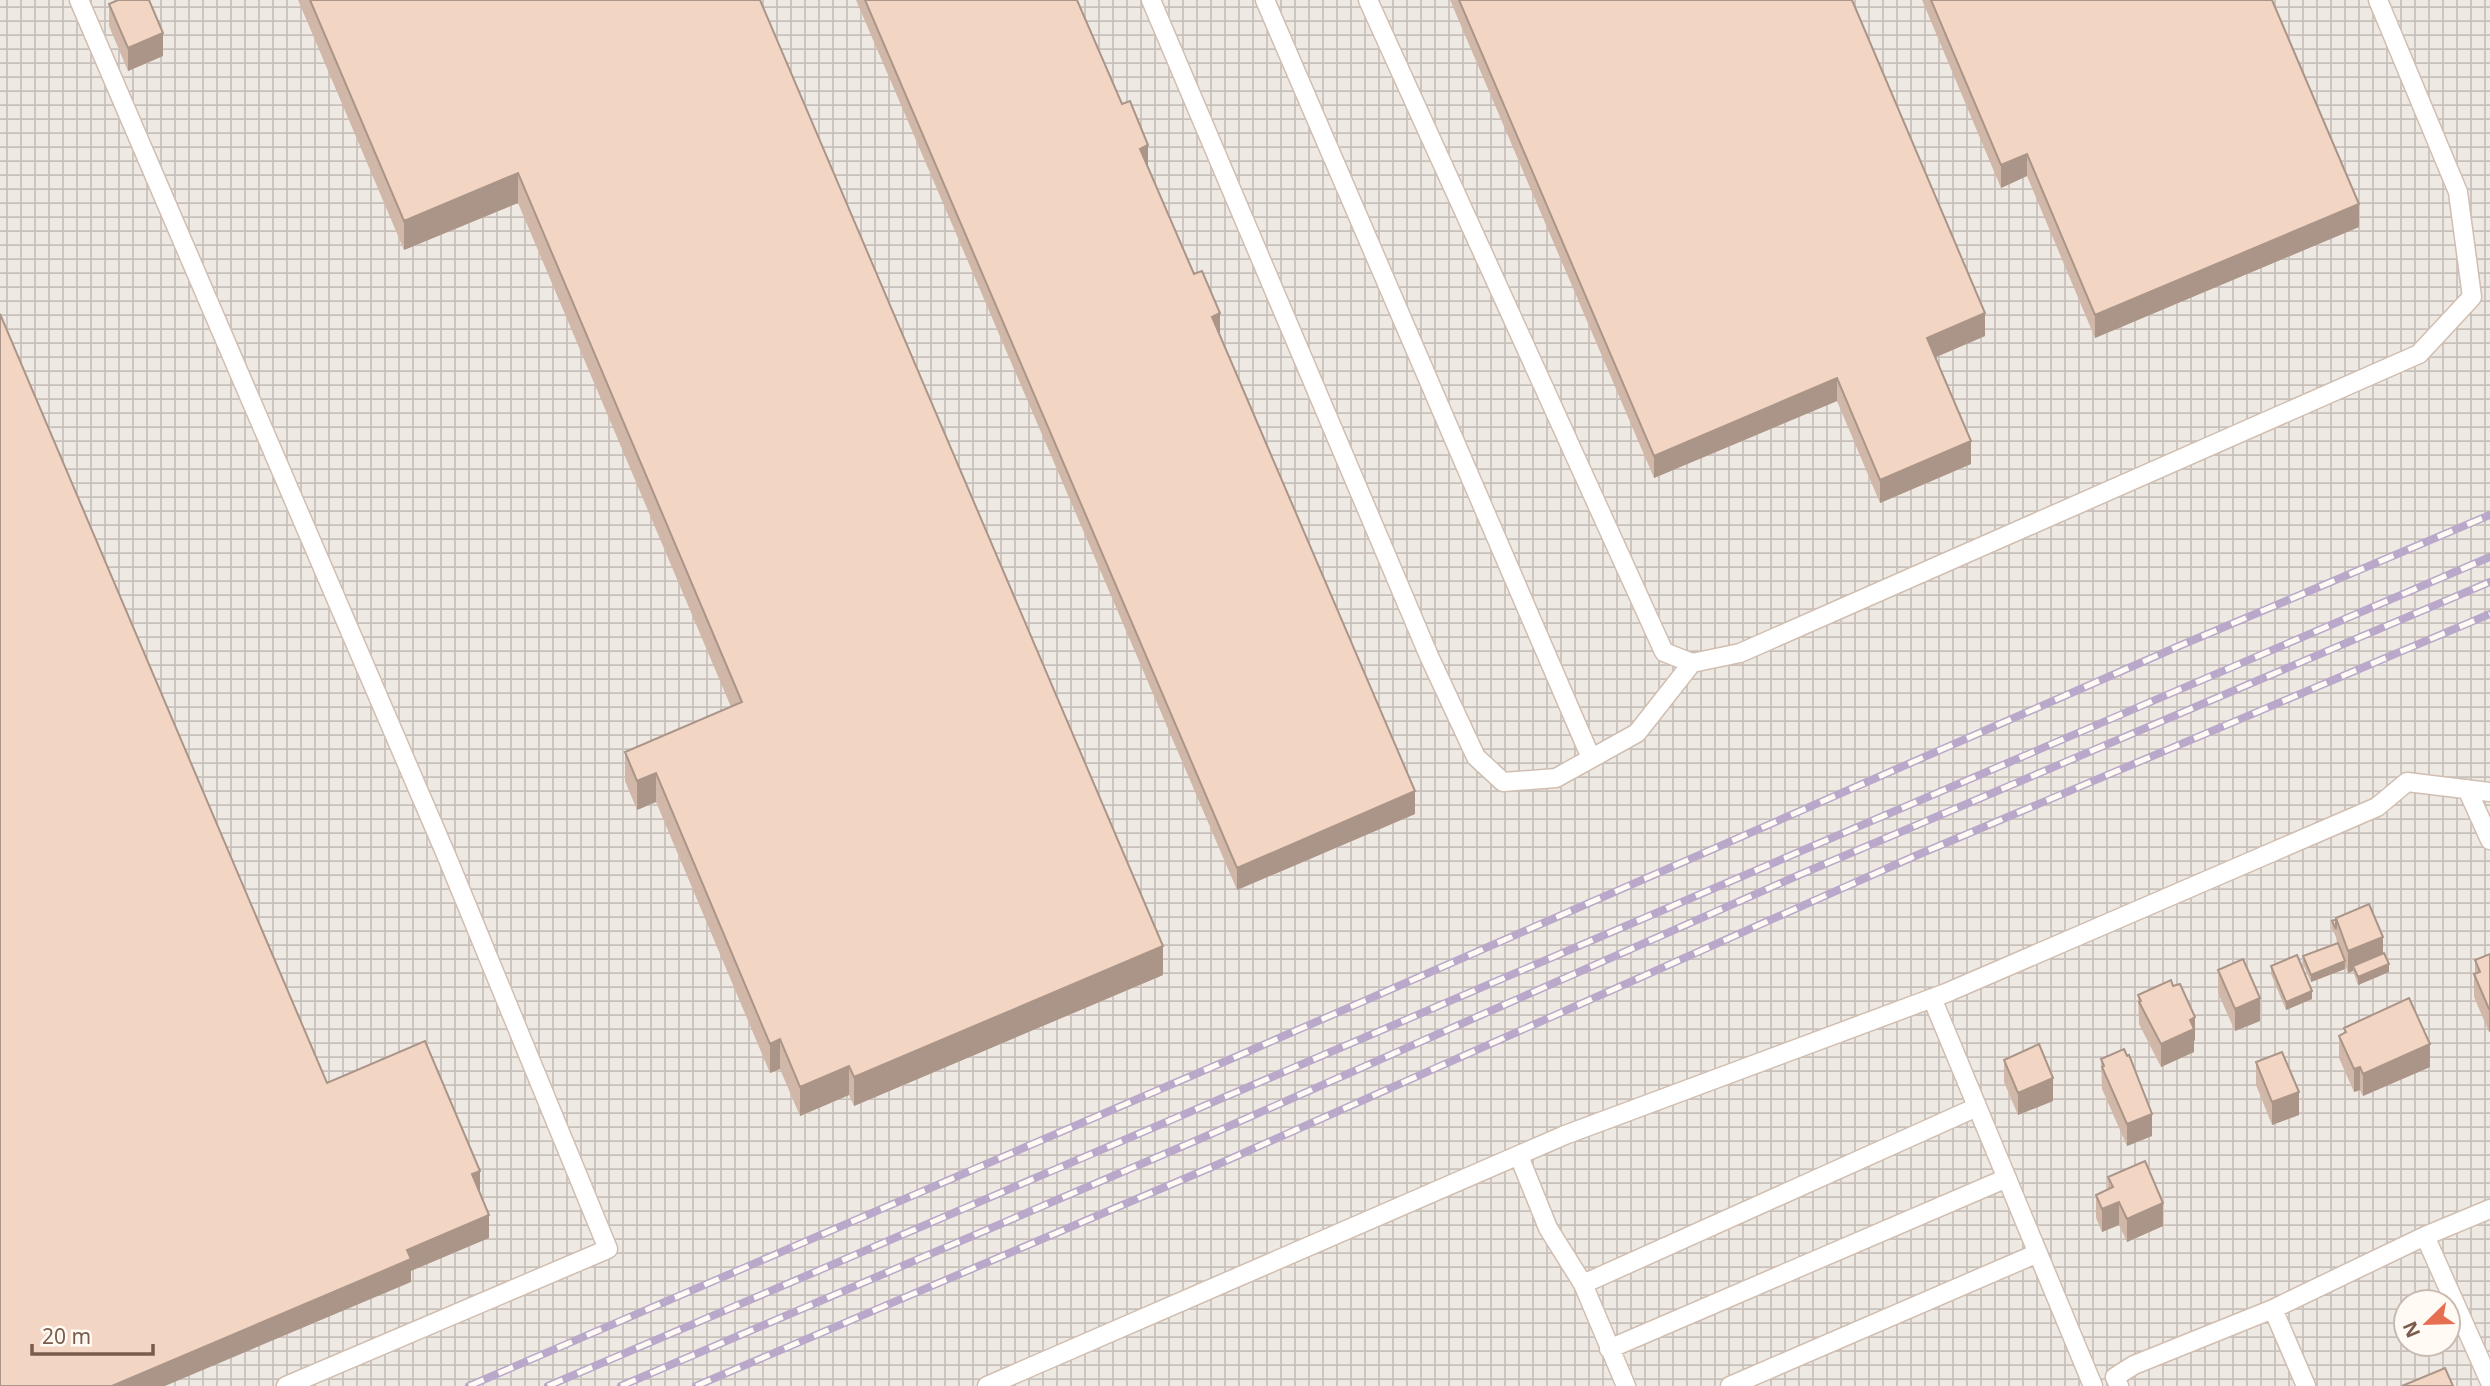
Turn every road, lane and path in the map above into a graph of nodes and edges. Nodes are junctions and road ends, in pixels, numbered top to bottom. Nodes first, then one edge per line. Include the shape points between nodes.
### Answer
1 (79, 0) edge
2 (1151, 0) edge
3 (1265, 0) edge
4 (1368, 0) edge
5 (2378, 0) edge
6 (1692, 663) junction
7 (1591, 758) junction
8 (2468, 789) junction
9 (2490, 792) edge
10 (2490, 840) edge
11 (1932, 998) junction
12 (1977, 1107) junction
13 (1519, 1156) junction
14 (2007, 1178) junction
15 (2490, 1209) edge
16 (2425, 1236) junction
17 (2038, 1253) junction
18 (1583, 1284) junction
19 (2273, 1309) junction
20 (1609, 1349) junction
21 (2117, 1382) edge
22 (2490, 1382) edge
23 (286, 1386) edge
24 (987, 1386) edge
25 (1626, 1386) edge
26 (1730, 1386) edge
27 (2093, 1386) edge
28 (2306, 1386) edge

1 - 23 lane via 447,857 608,1249
2 - 7 lane via 1476,757 1503,782 1556,778
3 - 7 lane
4 - 6 lane via 1664,652
5 - 6 lane via 2458,192 2472,297 2419,354 1740,653
6 - 7 lane via 1637,733
8 - 9 lane
8 - 10 lane
8 - 11 lane via 2407,782 2377,807
11 - 12 lane
11 - 13 lane
12 - 14 lane
12 - 18 lane
13 - 18 lane via 1548,1228
13 - 24 lane
14 - 17 lane
14 - 20 lane
15 - 16 lane
16 - 19 lane
16 - 22 lane
17 - 26 lane
17 - 27 lane
18 - 20 lane
19 - 21 lane via 2134,1364
19 - 28 lane
20 - 25 lane
21 - 27 lane

